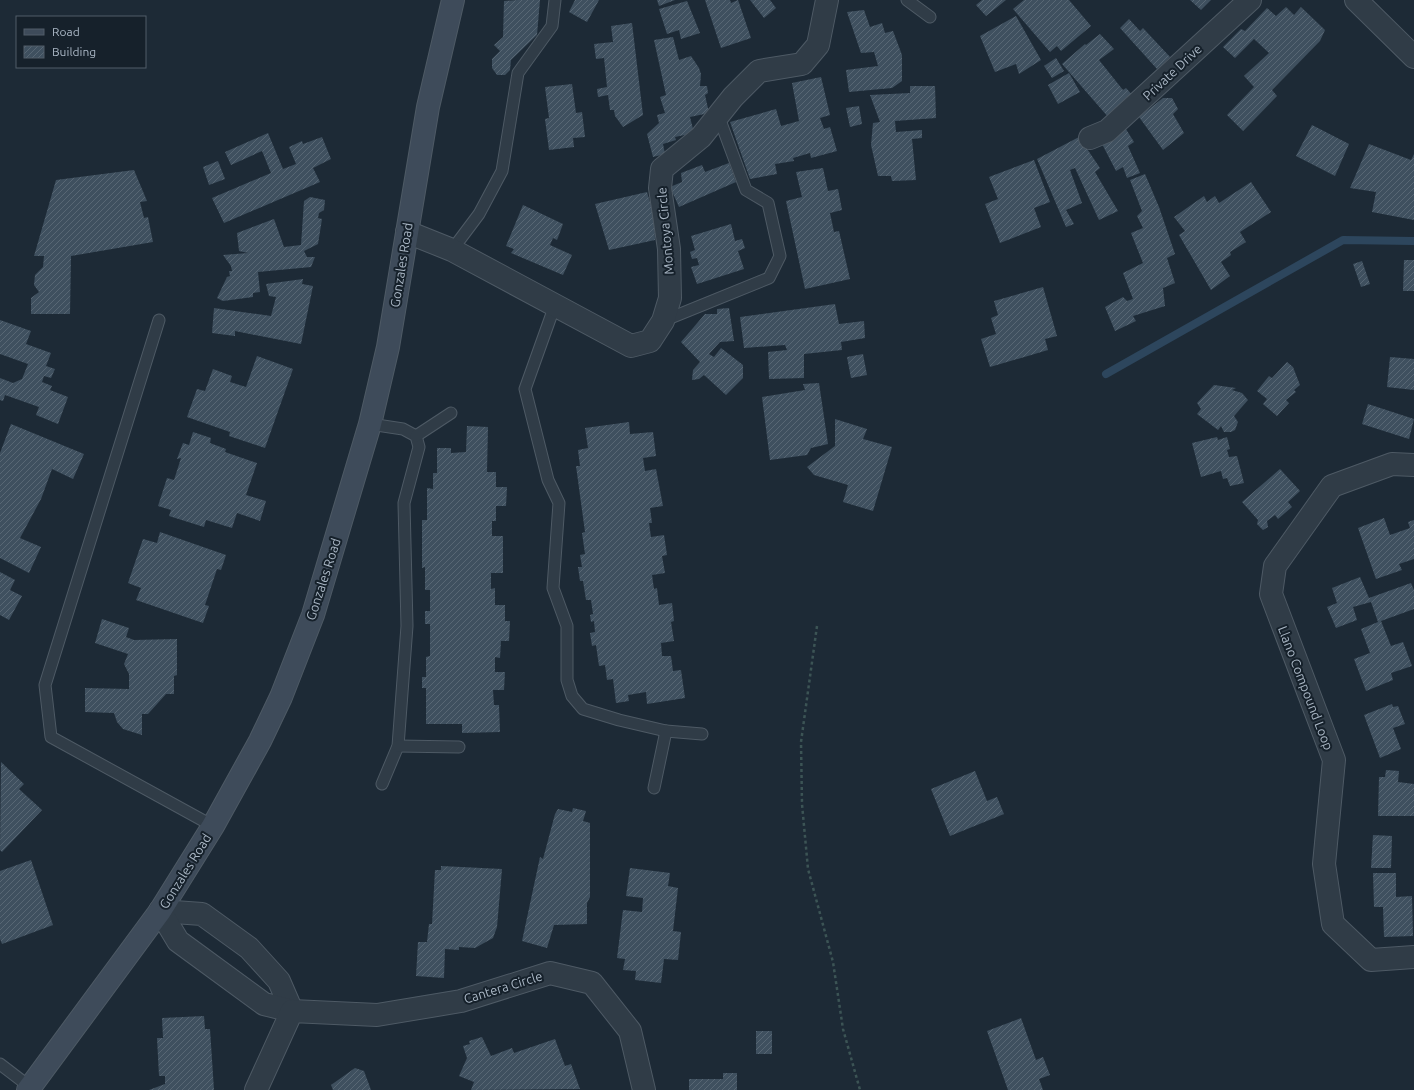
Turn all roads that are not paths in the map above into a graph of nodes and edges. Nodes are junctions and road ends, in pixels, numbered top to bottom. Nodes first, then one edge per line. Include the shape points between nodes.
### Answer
1 (453, 0) edge
2 (555, 0) edge
3 (827, 0) edge
4 (907, 0) edge
5 (1250, 0) edge
6 (1356, 0) edge
7 (930, 17) dead end
8 (1414, 57) edge
9 (718, 115) junction
10 (1090, 138) dead end
11 (407, 232) junction
12 (452, 250) junction
13 (556, 305) junction
14 (159, 320) dead end
15 (663, 321) junction
16 (451, 413) dead end
17 (370, 424) junction
18 (416, 436) junction
19 (1414, 465) edge
20 (666, 732) junction
21 (702, 734) dead end
22 (398, 746) junction
23 (460, 747) dead end
24 (382, 784) dead end
25 (654, 788) dead end
26 (213, 826) junction
27 (160, 911) junction
28 (1414, 957) edge
29 (292, 1011) junction
30 (0, 1064) edge
31 (29, 1088) edge
32 (256, 1090) edge
33 (644, 1090) edge

1 - 11 street, Gonzales Road via 428,106
2 - 12 lane via 552,26 518,72 502,171 479,214
3 - 9 street, Montoya Circle via 818,45 802,64 759,71
4 - 7 lane
5 - 10 street, Private Drive via 1107,131
6 - 8 street
9 - 15 street, Montoya Circle via 701,137 662,169 660,188 669,249 670,291
9 - 15 lane via 746,190 768,203 780,256 769,278
11 - 12 street, Montoya Circle
11 - 17 street, Gonzales Road via 388,347
12 - 13 street, Montoya Circle
13 - 15 street, Montoya Circle via 631,346 650,341
13 - 20 lane via 525,390 548,480 559,503 553,588 567,626 567,680 572,696 583,709
14 - 26 lane via 45,685 51,737
16 - 18 lane
17 - 18 lane via 404,429
17 - 26 street, Gonzales Road via 312,615 281,697
18 - 22 lane via 418,447 404,503 407,626
19 - 28 street, Llano Compound Loop via 1392,464 1332,486 1274,566 1271,594 1334,760 1324,864 1333,924 1371,960
20 - 21 lane
20 - 25 lane
22 - 23 lane
22 - 24 lane
26 - 27 street, Gonzales Road
27 - 29 street, Cantera Circle via 178,941 264,1004
27 - 29 street via 202,914 249,948 279,981
27 - 31 street, Gonzales Road
29 - 32 street
29 - 33 street, Cantera Circle via 377,1014 461,1001 550,973 559,975 592,983 630,1031
30 - 31 lane

